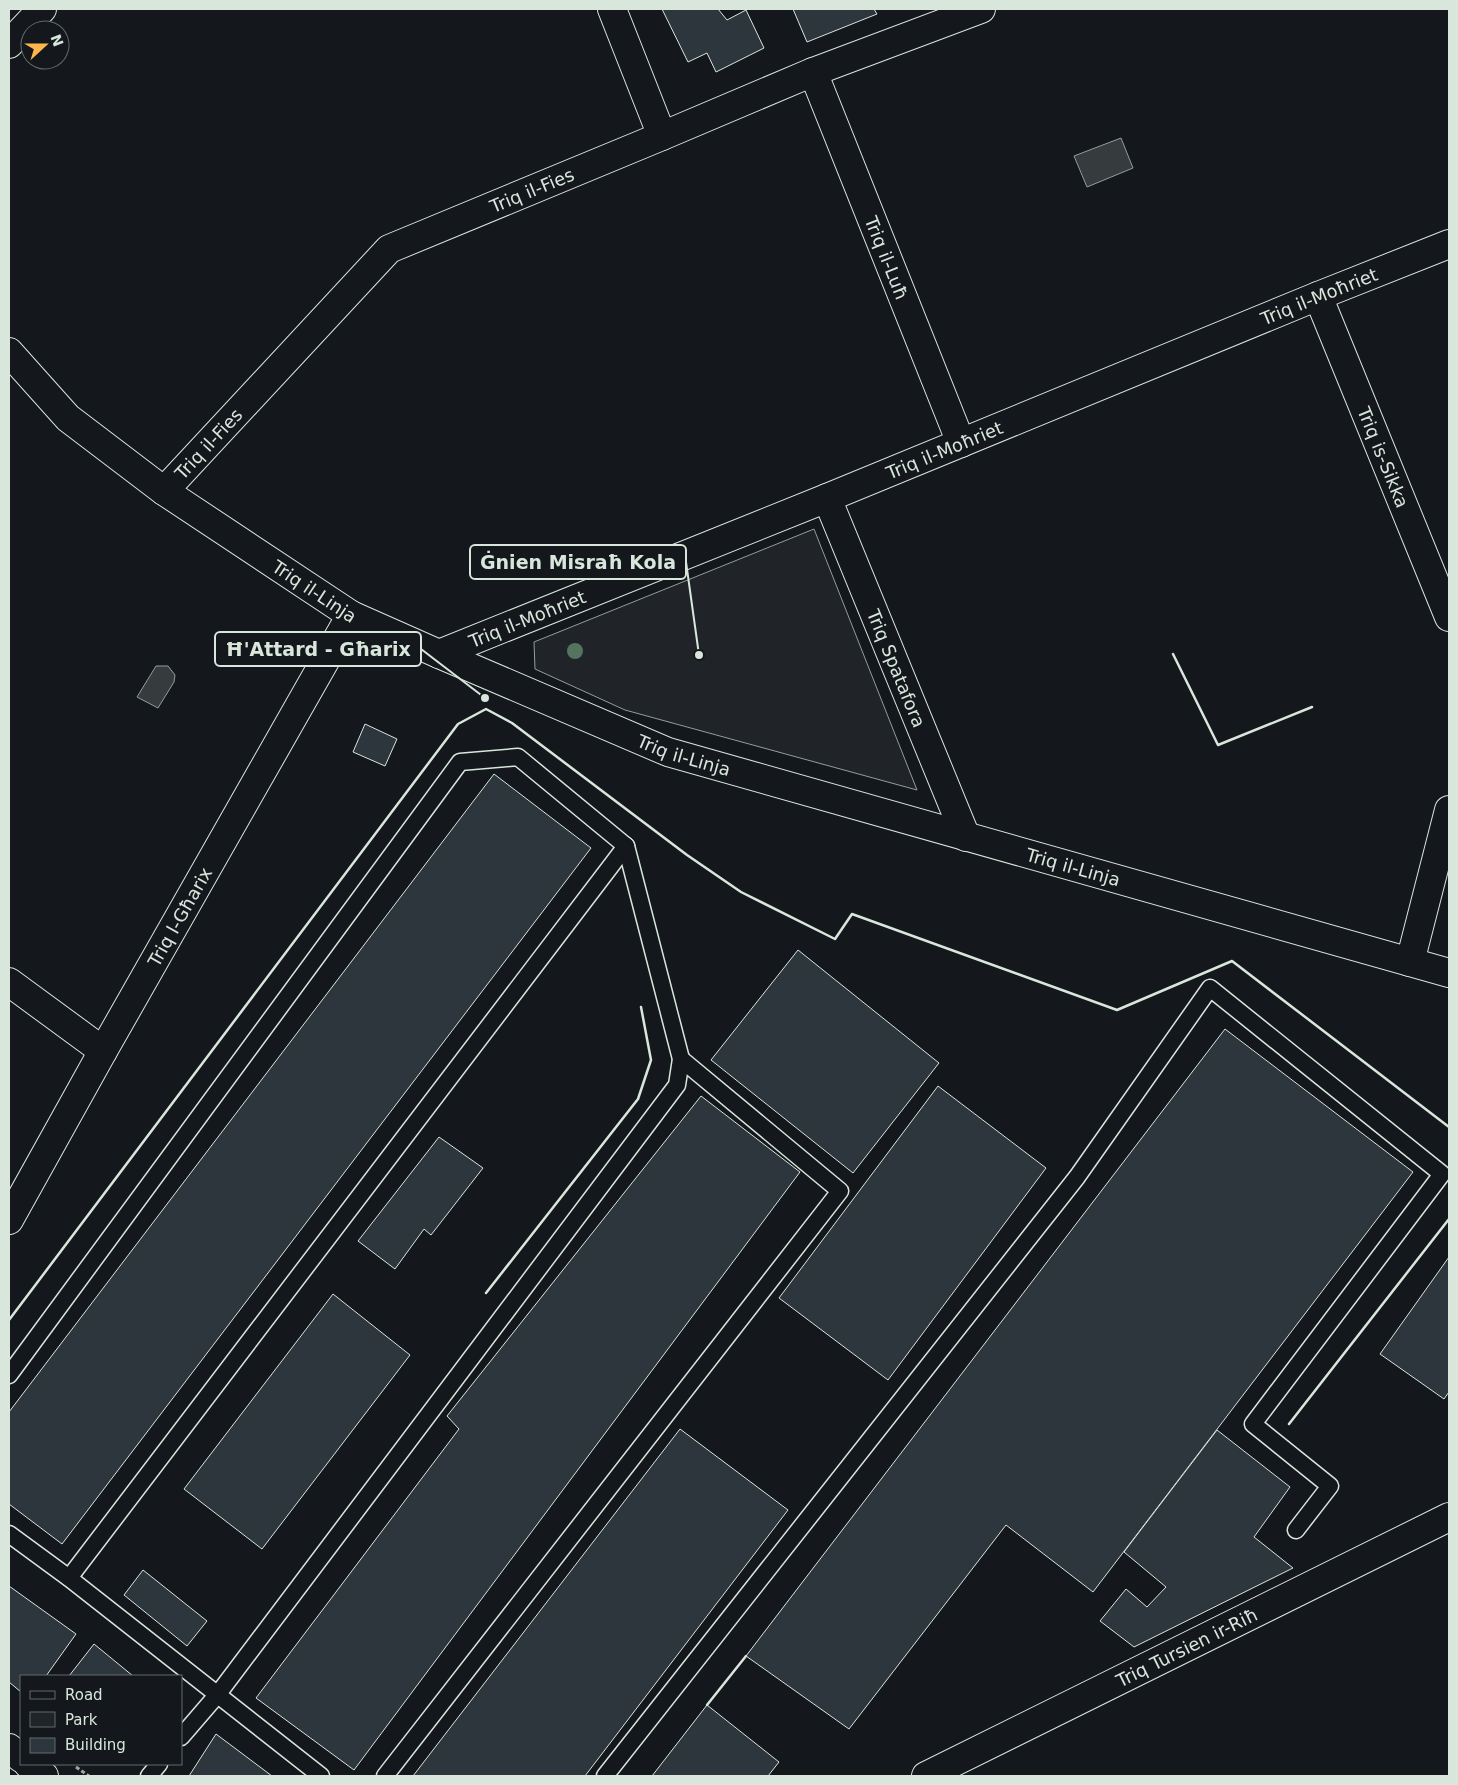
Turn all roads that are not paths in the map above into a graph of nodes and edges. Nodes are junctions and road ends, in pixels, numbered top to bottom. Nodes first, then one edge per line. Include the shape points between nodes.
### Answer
1 (42, 9) edge
2 (612, 9) edge
3 (981, 9) edge
4 (9, 44) edge
5 (813, 72) junction
6 (662, 136) junction
7 (1449, 244) edge
8 (1318, 296) junction
9 (9, 352) edge
10 (961, 443) junction
11 (164, 491) junction
12 (827, 498) junction
13 (351, 615) junction
14 (1449, 617) edge
15 (439, 654) junction
16 (1449, 810) edge
17 (966, 837) junction
18 (626, 846) junction
19 (1410, 962) junction
20 (1449, 973) edge
21 (9, 982) edge
22 (103, 1051) junction
23 (681, 1059) junction
24 (9, 1220) edge
25 (9, 1375) edge
26 (1449, 1517) edge
27 (1296, 1530) dead end
28 (9, 1534) edge
29 (69, 1578) junction
30 (218, 1694) junction
31 (182, 1736) edge
32 (9, 1748) edge
33 (20, 1757) edge
34 (29, 1765) edge
35 (158, 1765) edge
36 (44, 1776) edge
37 (149, 1776) edge
38 (320, 1776) edge
39 (385, 1776) edge
40 (605, 1776) edge
41 (926, 1776) edge

1 - 4 main road
2 - 6 main road
3 - 5 main road, Triq il-Fies
5 - 6 main road, Triq il-Fies
5 - 10 main road, Triq il-Luħ
6 - 11 main road, Triq il-Fies via 389,249
7 - 8 main road, Triq il-Moħriet
8 - 10 main road, Triq il-Moħriet
8 - 14 main road, Triq is-Sikka
9 - 11 main road, Triq il-Linja via 68,418
10 - 12 main road, Triq il-Moħriet
11 - 13 main road, Triq il-Linja
12 - 15 main road, Triq il-Moħriet
12 - 17 main road, Triq Spatafora
13 - 15 main road, Triq il-Linja
13 - 22 main road, Triq l-Għarix
15 - 17 main road, Triq il-Linja via 668,752
16 - 19 main road
17 - 19 main road, Triq il-Linja
18 - 23 lane
18 - 25 lane via 518,757 460,762
18 - 29 lane
19 - 20 main road, Triq il-Linja
21 - 22 main road
22 - 24 main road, Triq l-Għarix
23 - 30 lane via 677,1085
23 - 39 lane via 840,1191
26 - 41 main road, Triq Tursien ir-Riħ
27 - 40 lane via 1330,1486 1253,1424 1442,1174 1210,988 1077,1177
28 - 29 lane
29 - 30 lane
30 - 31 lane
30 - 38 lane
32 - 33 main road
34 - 36 main road
35 - 37 lane

